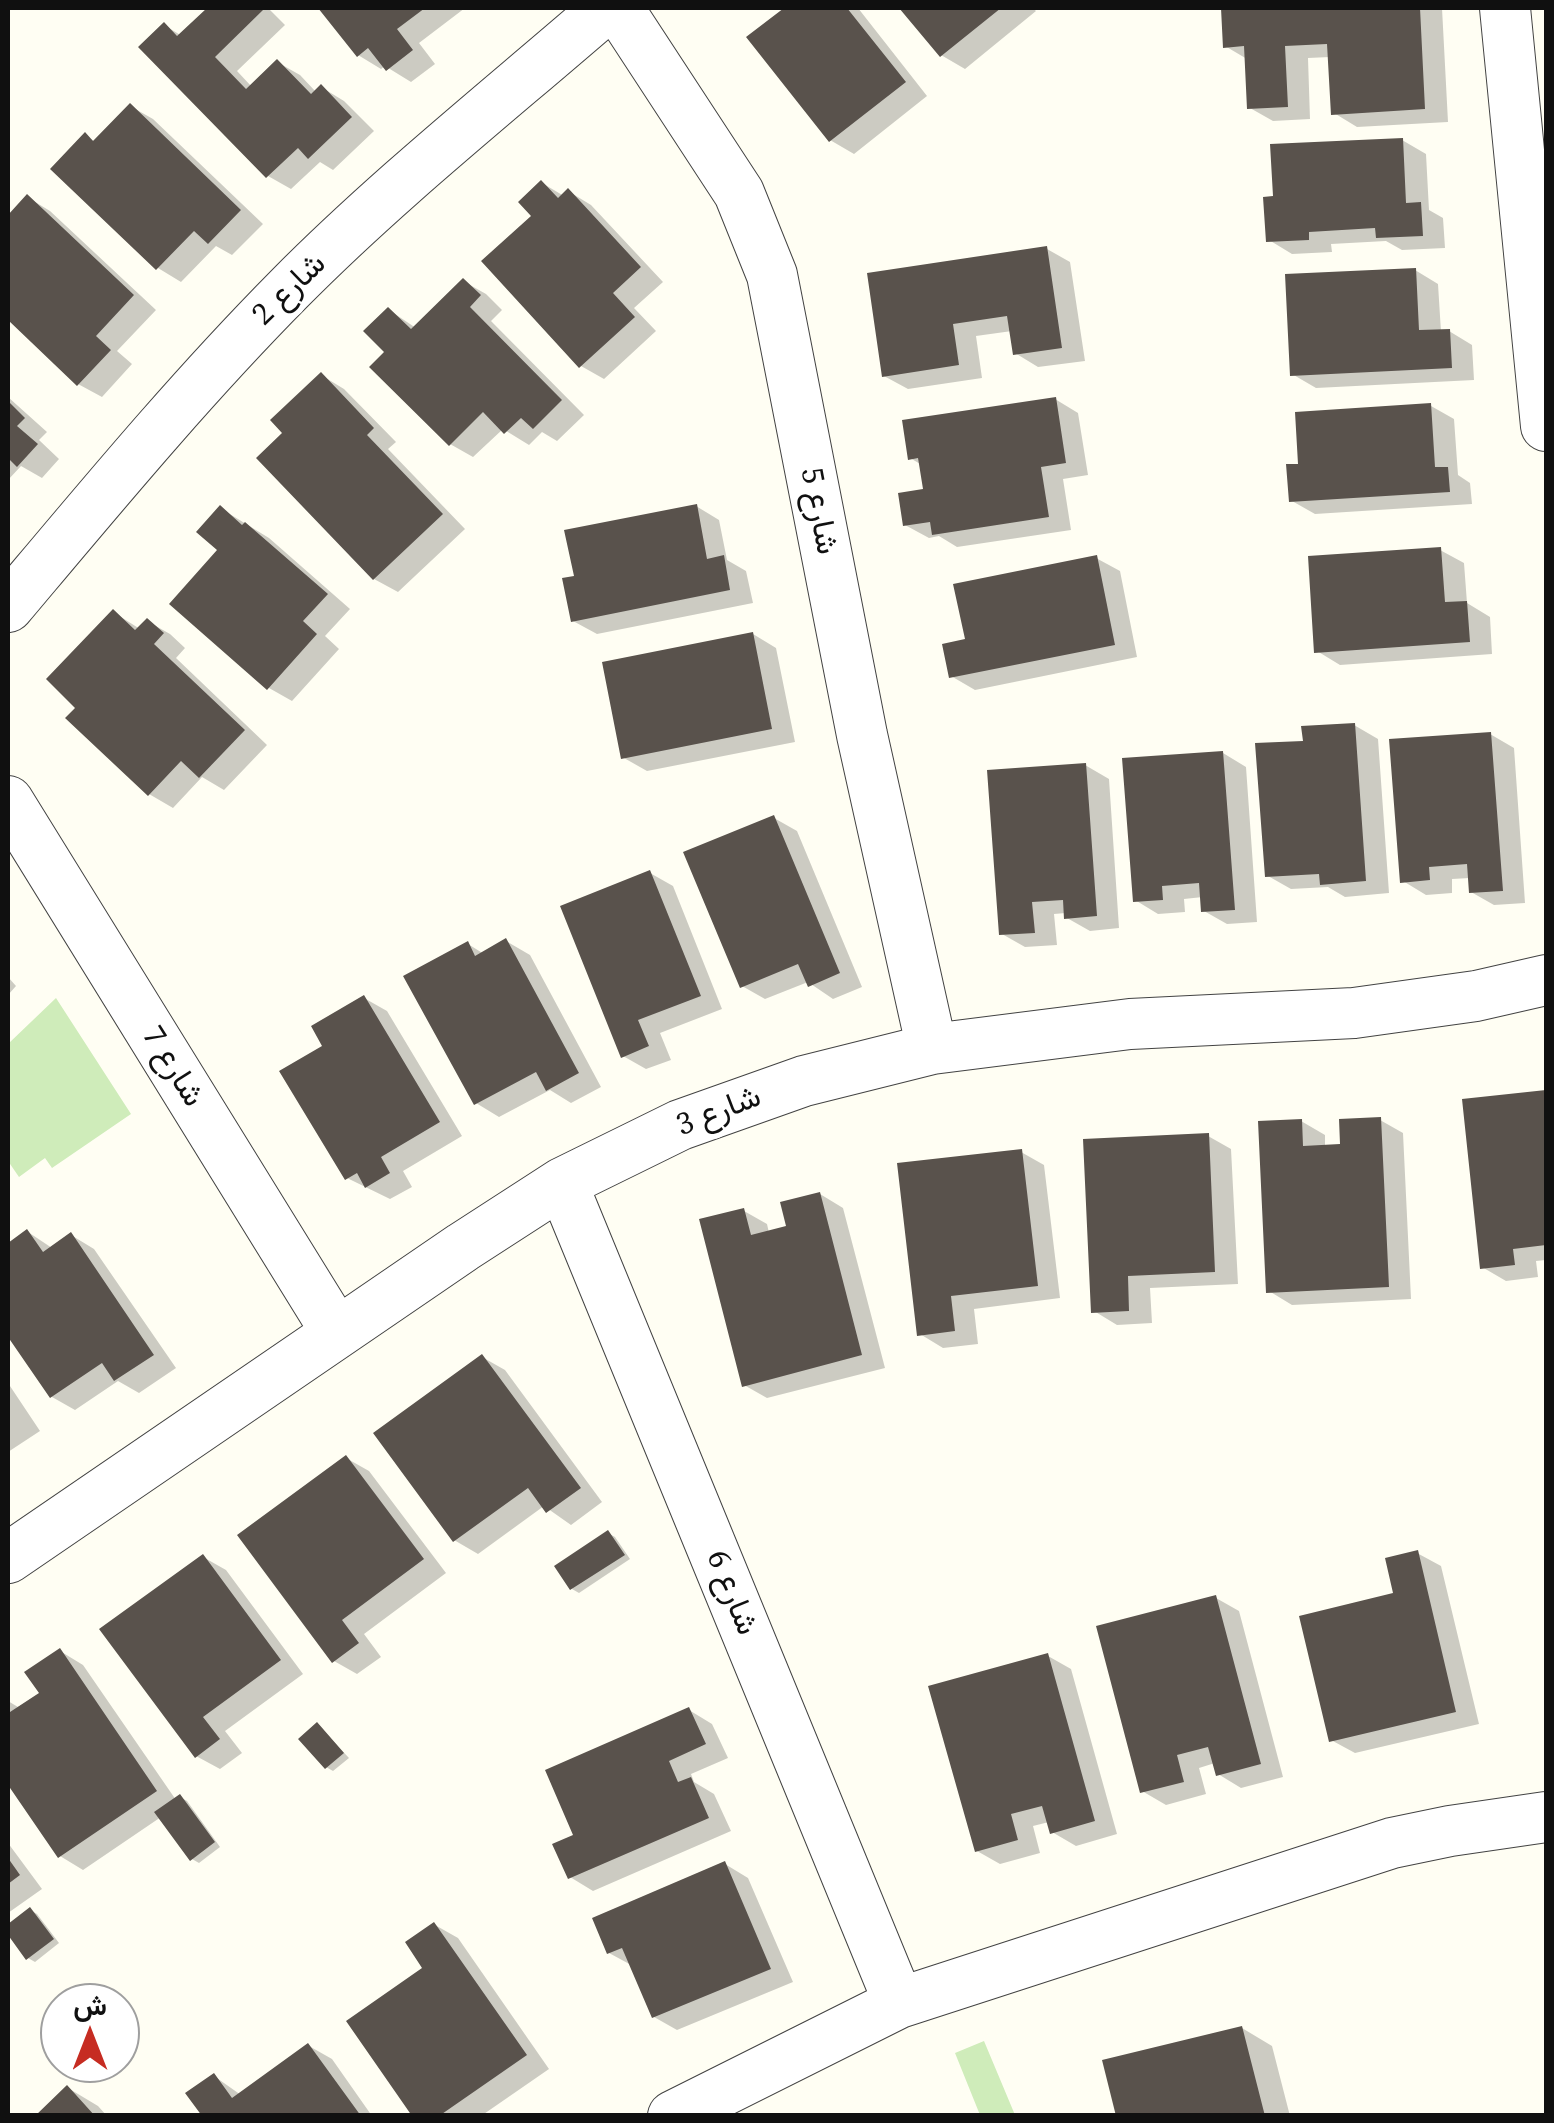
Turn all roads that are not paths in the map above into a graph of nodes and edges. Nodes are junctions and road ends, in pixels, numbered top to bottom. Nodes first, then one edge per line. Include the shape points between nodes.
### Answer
1 (606, 8) edge
2 (618, 8) edge
3 (1505, 8) edge
4 (1546, 426) edge
5 (8, 607) edge
6 (8, 800) edge
7 (1546, 980) edge
8 (932, 1048) junction
9 (562, 1183) junction
10 (337, 1333) junction
11 (8, 1558) edge
12 (1545, 1832) edge
13 (899, 2003) junction
14 (673, 2116) edge

1 - 5 street, شارع 2 via 292,286 209,371
2 - 8 street, شارع 5 via 738,193 772,274
3 - 4 street
6 - 10 street, شارع 7
7 - 8 street, شارع 3 via 1354,1013 1130,1024
8 - 9 street, شارع 3 via 804,1081 680,1125
9 - 10 street, شارع 3
9 - 13 street, شارع 6
10 - 11 street, شارع 3
12 - 13 street via 1450,1831 1392,1844
13 - 14 street

